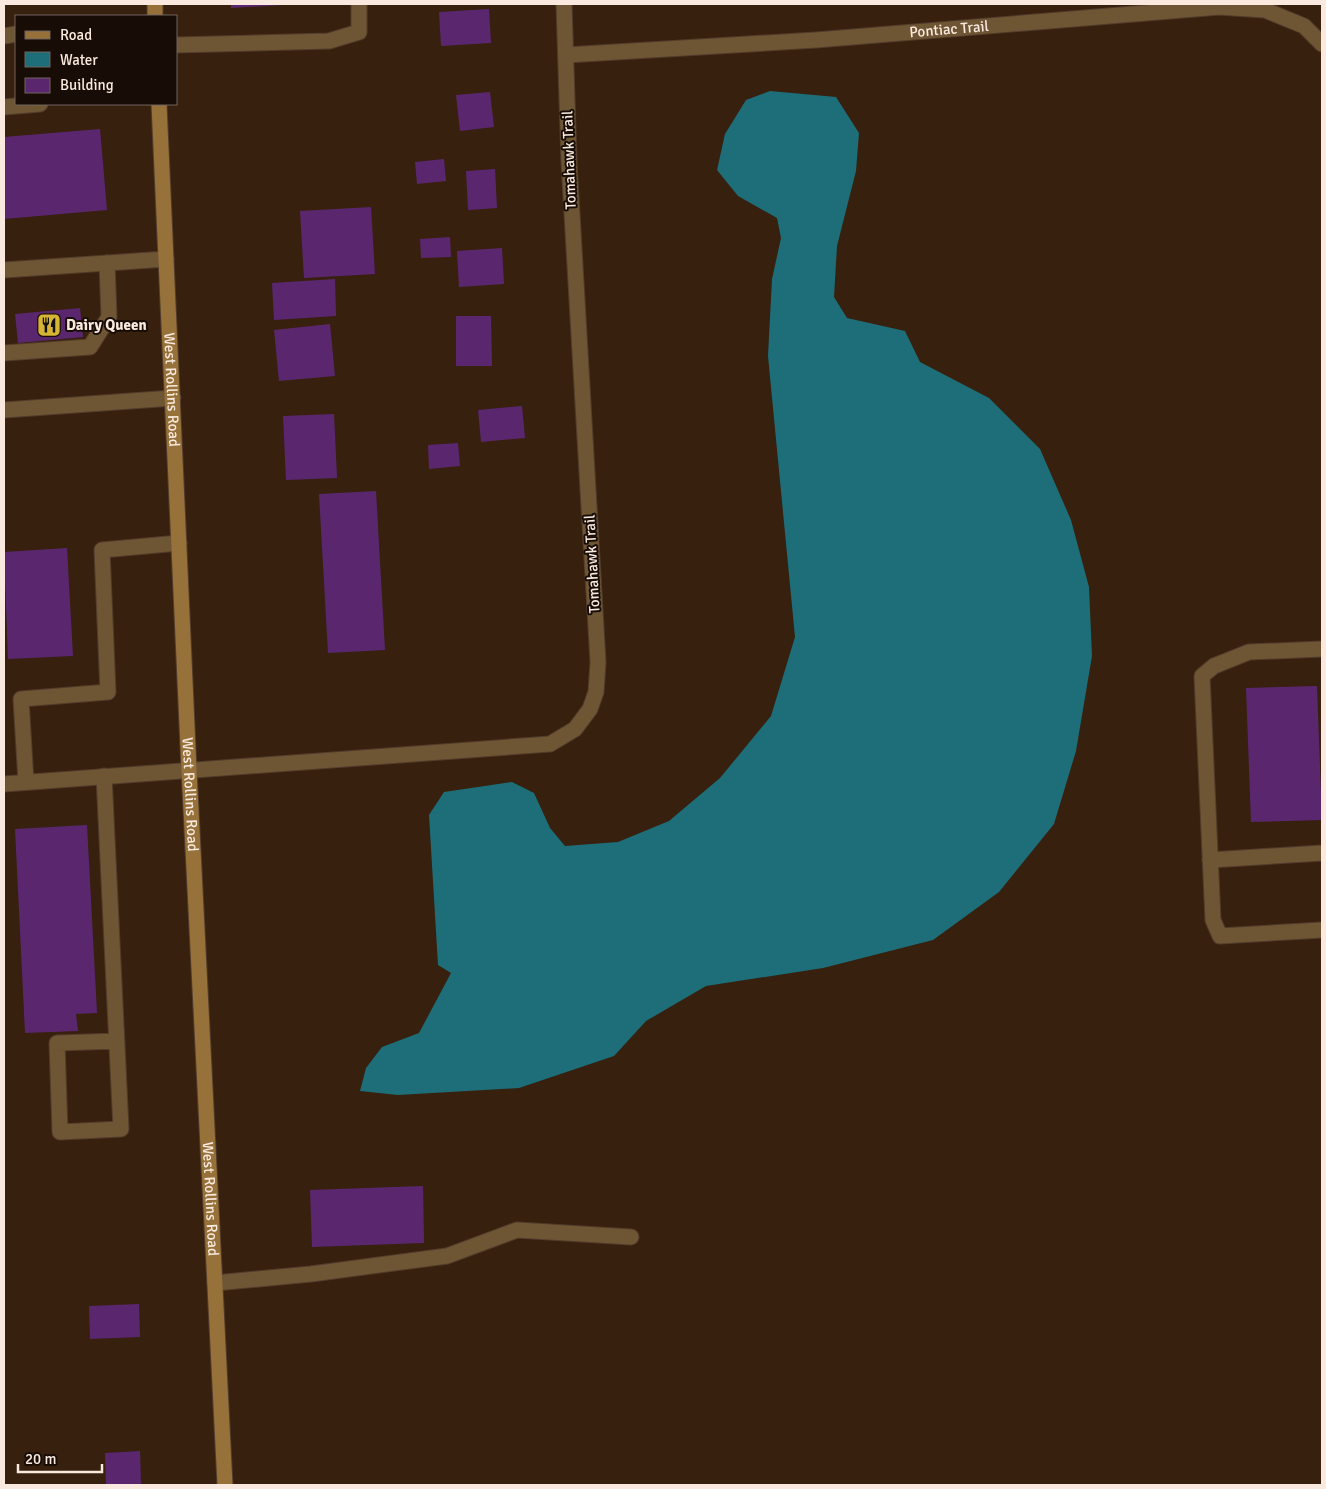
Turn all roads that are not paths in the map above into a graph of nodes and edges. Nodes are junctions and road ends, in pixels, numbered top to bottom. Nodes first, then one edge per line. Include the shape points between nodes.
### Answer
1 (359, 4) edge
2 (564, 4) edge
3 (1322, 44) edge
4 (178, 45) edge
5 (566, 55) junction
6 (28, 105) edge
7 (159, 105) edge
8 (4, 107) edge
9 (166, 259) junction
10 (107, 263) junction
11 (4, 270) edge
12 (4, 353) edge
13 (173, 398) junction
14 (4, 410) edge
15 (179, 543) junction
16 (1322, 649) edge
17 (189, 770) junction
18 (104, 776) junction
19 (26, 782) junction
20 (4, 784) edge
21 (1322, 853) edge
22 (1210, 860) junction
23 (1322, 930) edge
24 (117, 1040) junction
25 (631, 1237) dead end
26 (215, 1283) junction
27 (225, 1485) edge

1 - 4 street via 360,32 329,41
2 - 5 street, Tomahawk Trail
3 - 5 street, Pontiac Trail via 1304,26 1265,10 1219,7 816,40
5 - 17 street, Tomahawk Trail via 568,162 598,662 596,692 590,708 575,729 550,744
6 - 8 street
7 - 9 main road, West Rollins Road
9 - 10 street
9 - 13 main road, West Rollins Road
10 - 11 street
10 - 12 street via 109,317 90,348
13 - 14 street
13 - 15 main road, West Rollins Road
15 - 17 main road, West Rollins Road
15 - 19 street via 102,550 108,692 22,699
16 - 22 street via 1250,652 1214,666 1202,676
17 - 18 street, Tomahawk Trail
17 - 26 main road, West Rollins Road
18 - 19 street, Tomahawk Trail
18 - 24 street
19 - 20 street, Tomahawk Trail
21 - 22 street
22 - 23 street via 1213,920 1220,936
24 - 24 street via 121,1129 60,1132 57,1043
25 - 26 street via 517,1230 447,1256
26 - 27 main road, West Rollins Road

